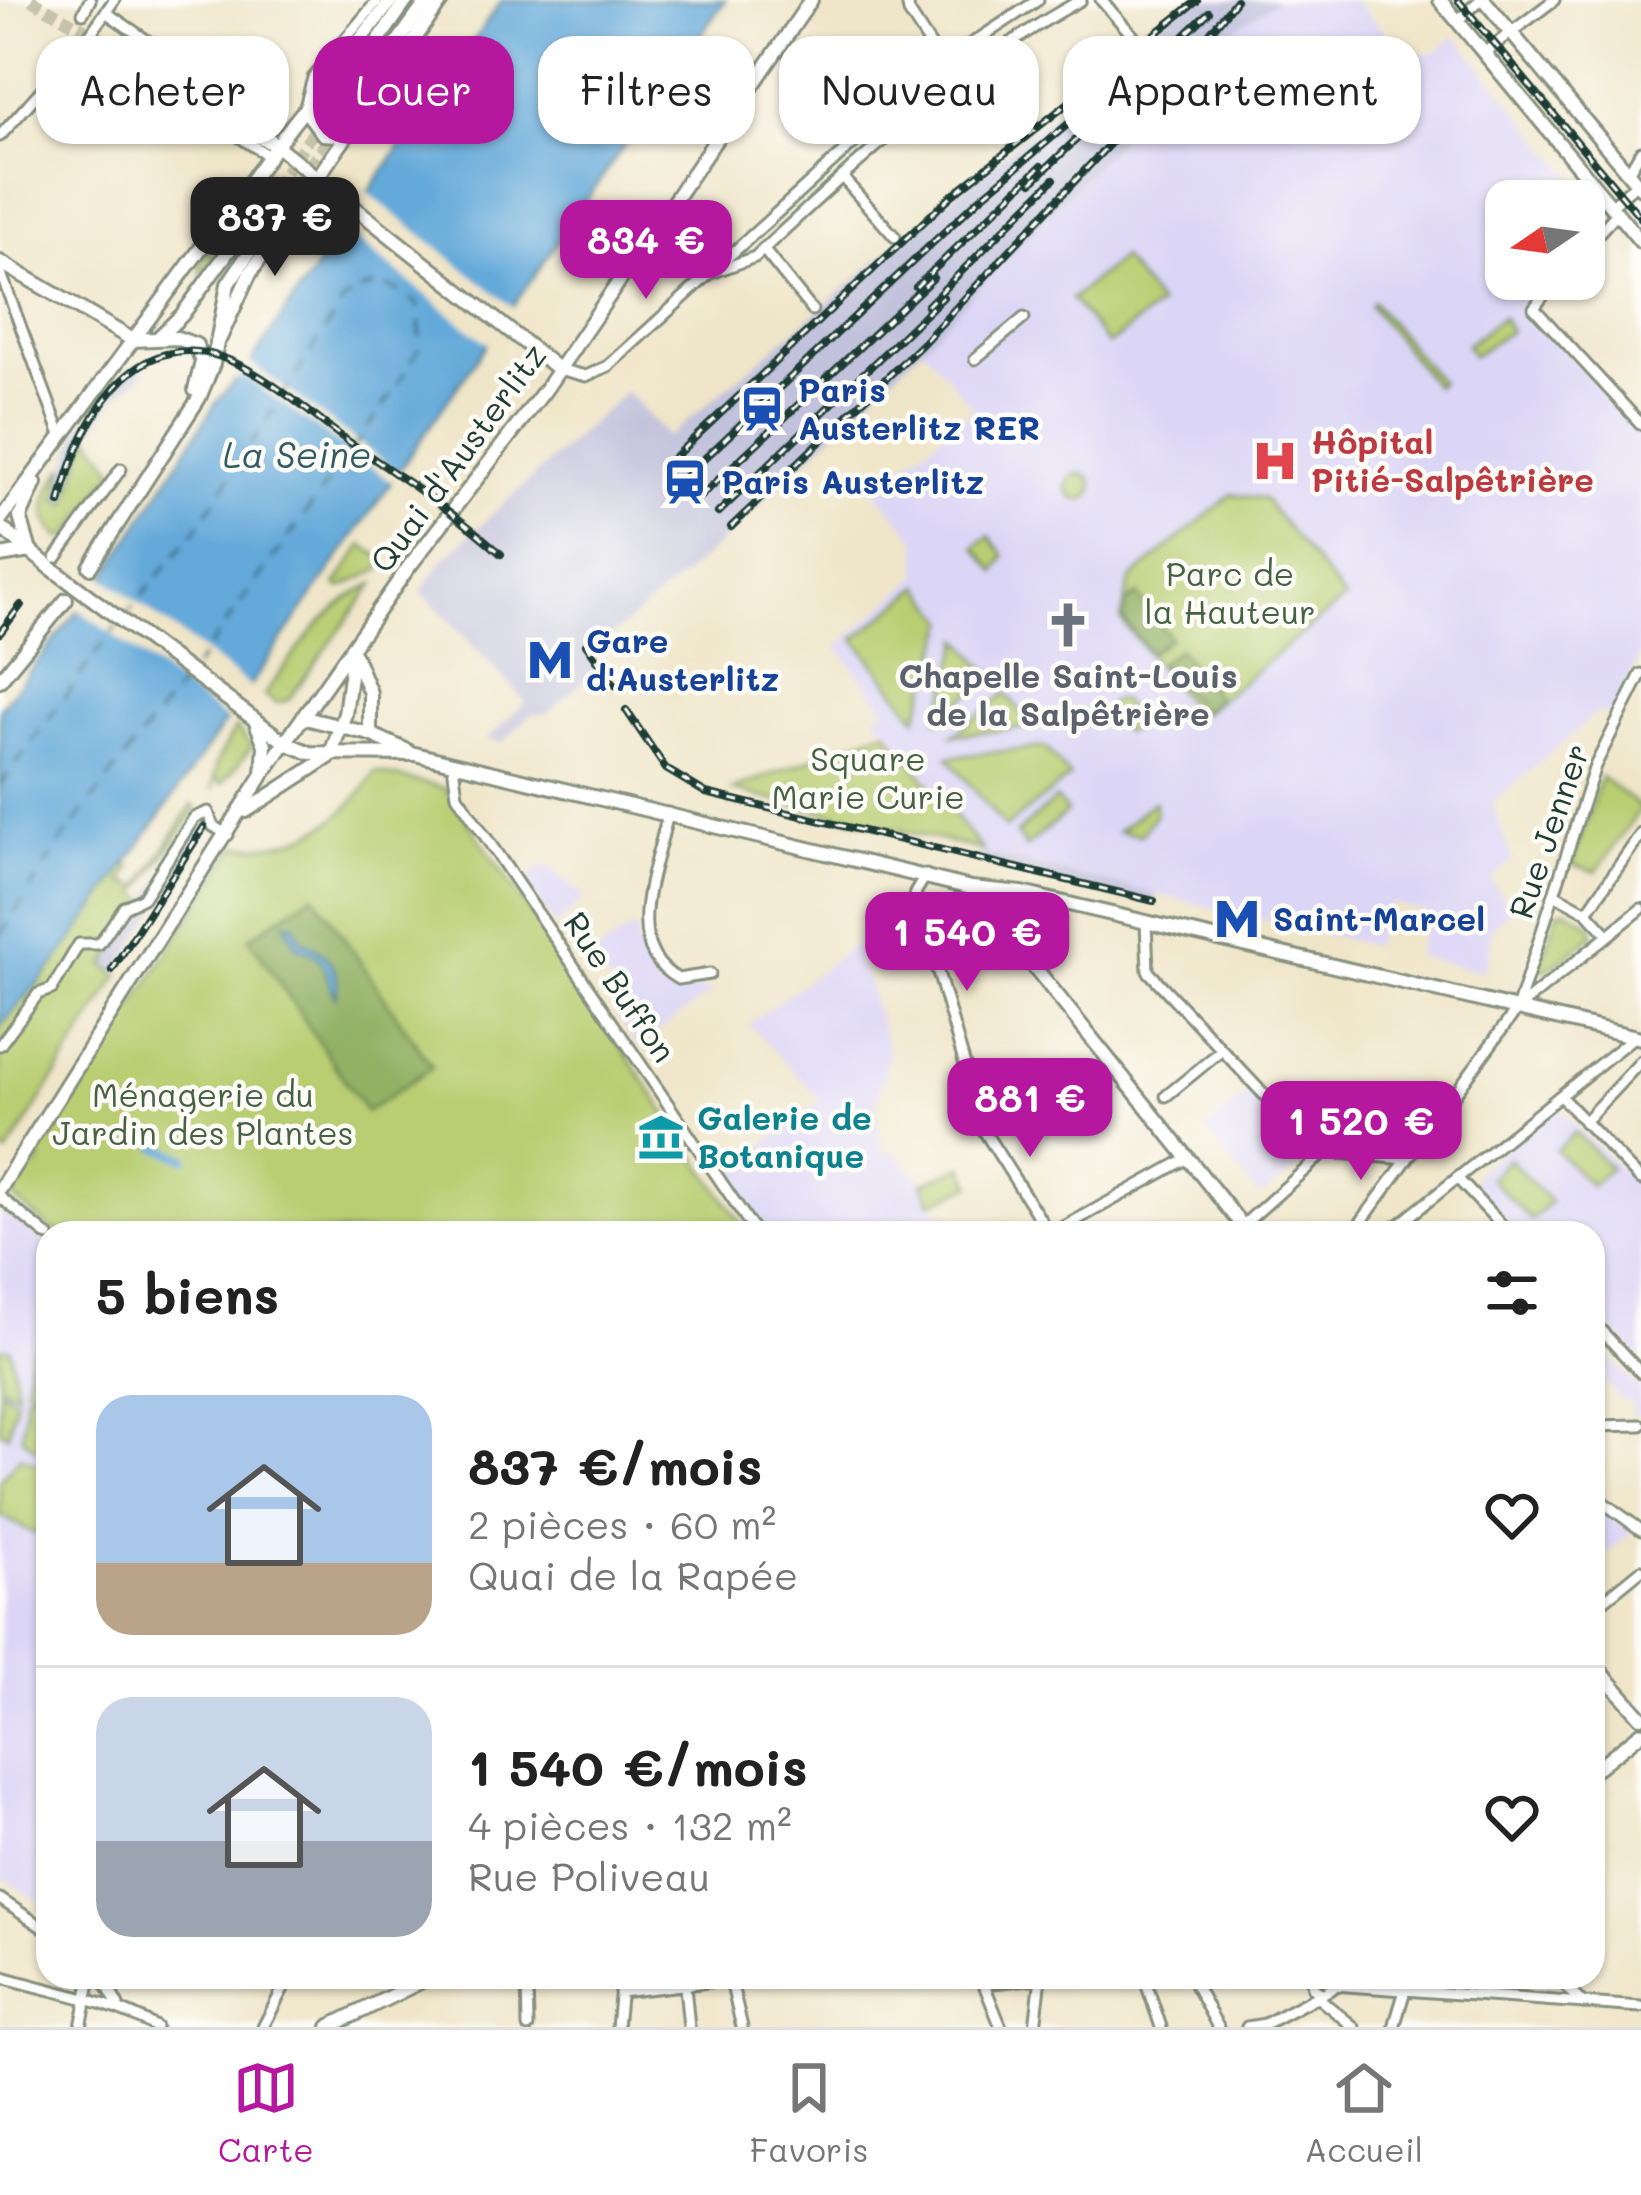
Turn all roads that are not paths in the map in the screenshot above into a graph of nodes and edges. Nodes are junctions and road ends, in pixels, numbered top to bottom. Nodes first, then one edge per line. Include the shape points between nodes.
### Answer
1 (90, 0) edge
2 (114, 0) edge
3 (378, 0) edge
4 (392, 0) edge
5 (407, 0) edge
6 (428, 0) edge
7 (442, 0) edge
8 (811, 0) edge
9 (1038, 0) edge
10 (1081, 0) edge
11 (1101, 0) edge
12 (1440, 0) edge
13 (1482, 0) edge
14 (1554, 0) edge
15 (905, 2) edge
16 (83, 13) dead end
17 (107, 13) junction
18 (1456, 21) junction
19 (1512, 34) junction
20 (90, 36) edge
21 (381, 36) edge
22 (402, 36) edge
23 (417, 36) edge
24 (926, 36) edge
25 (983, 36) edge
26 (1016, 36) edge
27 (1133, 36) edge
28 (1484, 53) junction
29 (36, 96) edge
30 (305, 110) junction
31 (313, 121) edge
32 (0, 136) edge
33 (261, 144) edge
34 (263, 144) edge
35 (343, 144) edge
36 (854, 144) edge
37 (880, 144) edge
38 (273, 151) junction
39 (1641, 151) edge
40 (842, 177) junction
41 (323, 181) junction
42 (1636, 181) edge
43 (1614, 209) junction
44 (1605, 221) edge
45 (895, 237) dead end
46 (1641, 242) edge
47 (763, 249) junction
48 (0, 266) edge
49 (714, 272) junction
50 (1540, 300) edge
51 (14, 310) junction
52 (812, 310) dead end
53 (0, 316) edge
54 (1024, 318) dead end
55 (159, 337) junction
56 (133, 340) junction
57 (216, 344) junction
58 (975, 359) dead end
59 (558, 369) junction
60 (1641, 424) edge
61 (61, 435) junction
62 (121, 469) dead end
63 (155, 472) junction
64 (3, 526) edge
65 (30, 551) junction
66 (3, 554) edge
67 (53, 563) junction
68 (90, 567) dead end
69 (65, 600) dead end
70 (353, 652) junction
71 (1641, 674) edge
72 (0, 680) edge
73 (305, 718) junction
74 (254, 719) junction
75 (341, 726) junction
76 (370, 734) junction
77 (286, 743) junction
78 (415, 754) junction
79 (330, 756) junction
80 (453, 765) junction
81 (263, 774) junction
82 (244, 813) junction
83 (668, 813) junction
84 (1641, 834) edge
85 (228, 836) junction
86 (926, 875) junction
87 (971, 888) junction
88 (1554, 894) junction
89 (1641, 909) edge
90 (1587, 912) junction
91 (1146, 922) junction
92 (1608, 935) junction
93 (710, 974) dead end
94 (1517, 1009) junction
95 (1638, 1037) edge
96 (0, 1045) edge
97 (1221, 1051) junction
98 (1641, 1061) edge
99 (1166, 1096) dead end
100 (1560, 1096) junction
101 (1584, 1122) junction
102 (1324, 1153) junction
103 (1188, 1158) junction
104 (1407, 1159) junction
105 (1457, 1178) junction
106 (1641, 1180) edge
107 (0, 1193) edge
108 (748, 1221) edge
109 (1043, 1221) edge
110 (1073, 1221) edge
111 (1238, 1221) edge
112 (1254, 1221) edge
113 (1364, 1221) edge
114 (1403, 1221) edge
115 (1498, 1221) edge
116 (36, 1225) edge
117 (1605, 1335) edge
118 (1641, 1373) edge
119 (1641, 1425) edge
120 (1605, 1426) edge
121 (1605, 1504) edge
122 (1641, 1530) edge
123 (1641, 1570) edge
124 (1605, 1599) edge
125 (1605, 1676) edge
126 (1641, 1717) edge
127 (1641, 1733) edge
128 (1605, 1762) edge
129 (0, 1899) edge
130 (36, 1923) edge
131 (0, 1976) edge
132 (36, 1986) edge
133 (45, 1989) edge
134 (89, 1989) edge
135 (109, 1989) edge
136 (284, 1989) edge
137 (406, 1989) edge
138 (526, 1989) edge
139 (620, 1989) edge
140 (660, 1989) edge
141 (686, 1989) edge
142 (733, 1989) edge
143 (986, 1989) edge
144 (1042, 1989) edge
145 (1148, 1989) edge
146 (1198, 1989) edge
147 (1313, 1989) edge
148 (1325, 1989) edge
149 (1405, 1989) joint
150 (1569, 1989) edge
151 (620, 1992) junction
152 (1319, 1995) junction
153 (87, 2001) junction
154 (1583, 2003) junction
155 (118, 2005) junction
156 (1641, 2007) edge
157 (81, 2027) edge
158 (156, 2027) edge
159 (263, 2027) edge
160 (329, 2027) edge
161 (528, 2027) edge
162 (617, 2027) edge
163 (689, 2027) edge
164 (742, 2027) edge
165 (1001, 2027) edge
166 (1035, 2027) edge
167 (1161, 2027) edge
168 (1219, 2027) edge
169 (1247, 2027) edge
170 (1354, 2027) edge
171 (1394, 2027) edge

1 - 16 street
2 - 17 street
3 - 30 street via 313,77
4 - 30 main road
5 - 21 main road
6 - 22 main road
7 - 23 main road
8 - 59 main road, Quai d'Austerlitz
9 - 25 street
10 - 26 street
11 - 27 street
12 - 18 main road
13 - 18 street
13 - 19 main road
14 - 19 street
15 - 24 street
17 - 20 street
17 - 38 street via 232,99
18 - 28 main road
19 - 28 street
19 - 42 main road
28 - 43 main road
29 - 32 street
30 - 31 main road
30 - 38 main road
33 - 38 street
34 - 38 main road
35 - 41 main road
36 - 49 street
37 - 40 street
38 - 41 main road
38 - 56 main road
39 - 42 street
40 - 45 street
40 - 47 street
41 - 57 main road via 249,274
41 - 59 main road
42 - 43 street
43 - 44 street
43 - 46 main road
47 - 49 street
47 - 52 street
48 - 51 street
48 - 56 main road
49 - 59 street via 608,366 586,376
50 - 60 street via 1534,308
51 - 53 street
51 - 61 street
54 - 58 street
55 - 56 main road
55 - 57 main road via 282,191 228,284
55 - 63 main road via 189,340 202,362
56 - 61 main road
57 - 63 main road via 200,398
59 - 70 main road, Quai d'Austerlitz
61 - 64 main road
61 - 65 main road via 22,509
62 - 67 street
63 - 68 main road
64 - 65 main road
65 - 66 main road
65 - 67 main road
67 - 74 main road, bridge
69 - 72 main road
70 - 73 main road, Quai d'Austerlitz
70 - 75 main road
70 - 76 main road via 370,693
71 - 88 street, Rue Jenner via 1595,766
73 - 75 main road
73 - 77 main road, Quai d'Austerlitz
74 - 77 main road
74 - 81 main road via 265,743
75 - 76 main road
75 - 79 main road
76 - 78 main road
77 - 79 main road
77 - 81 main road, Quai d'Austerlitz
78 - 79 main road
78 - 80 main road
79 - 82 main road
80 - 83 main road
80 - 108 street, Rue Buffon via 457,795
81 - 82 main road, Quai d'Austerlitz
82 - 85 main road
83 - 86 main road
83 - 93 street via 644,925 647,946 678,980
84 - 90 street
85 - 96 street via 208,812 194,818 143,898 124,907 98,944 79,944 52,989 38,994
85 - 107 main road
86 - 87 main road
86 - 109 street via 915,893 979,1118
87 - 91 main road
87 - 103 main road
88 - 90 street
88 - 94 street, Rue Jenner
89 - 92 street
90 - 92 street
91 - 94 main road
91 - 97 street via 1148,971
92 - 94 street
94 - 95 main road
94 - 104 street
95 - 100 street
97 - 99 street
97 - 102 street
98 - 101 street
100 - 101 street
100 - 105 street
101 - 106 street
102 - 104 street
102 - 112 street
103 - 110 street
103 - 111 main road
104 - 113 street
105 - 114 street
105 - 115 street
107 - 116 street
117 - 118 street
119 - 120 street
121 - 122 street
123 - 124 street
125 - 126 main road
127 - 128 main road
129 - 130 street
131 - 132 street
133 - 153 street
134 - 153 street
135 - 155 street
136 - 159 street
137 - 160 main road
138 - 161 street
139 - 151 street
140 - 151 street
141 - 163 street
142 - 164 street
143 - 165 street
144 - 166 street
145 - 167 street
146 - 168 street
147 - 152 street
148 - 152 street
149 - 154 street
149 - 171 street
150 - 154 street
151 - 162 street
152 - 169 street
152 - 170 street
153 - 155 street
153 - 157 street
154 - 156 street
155 - 158 street

